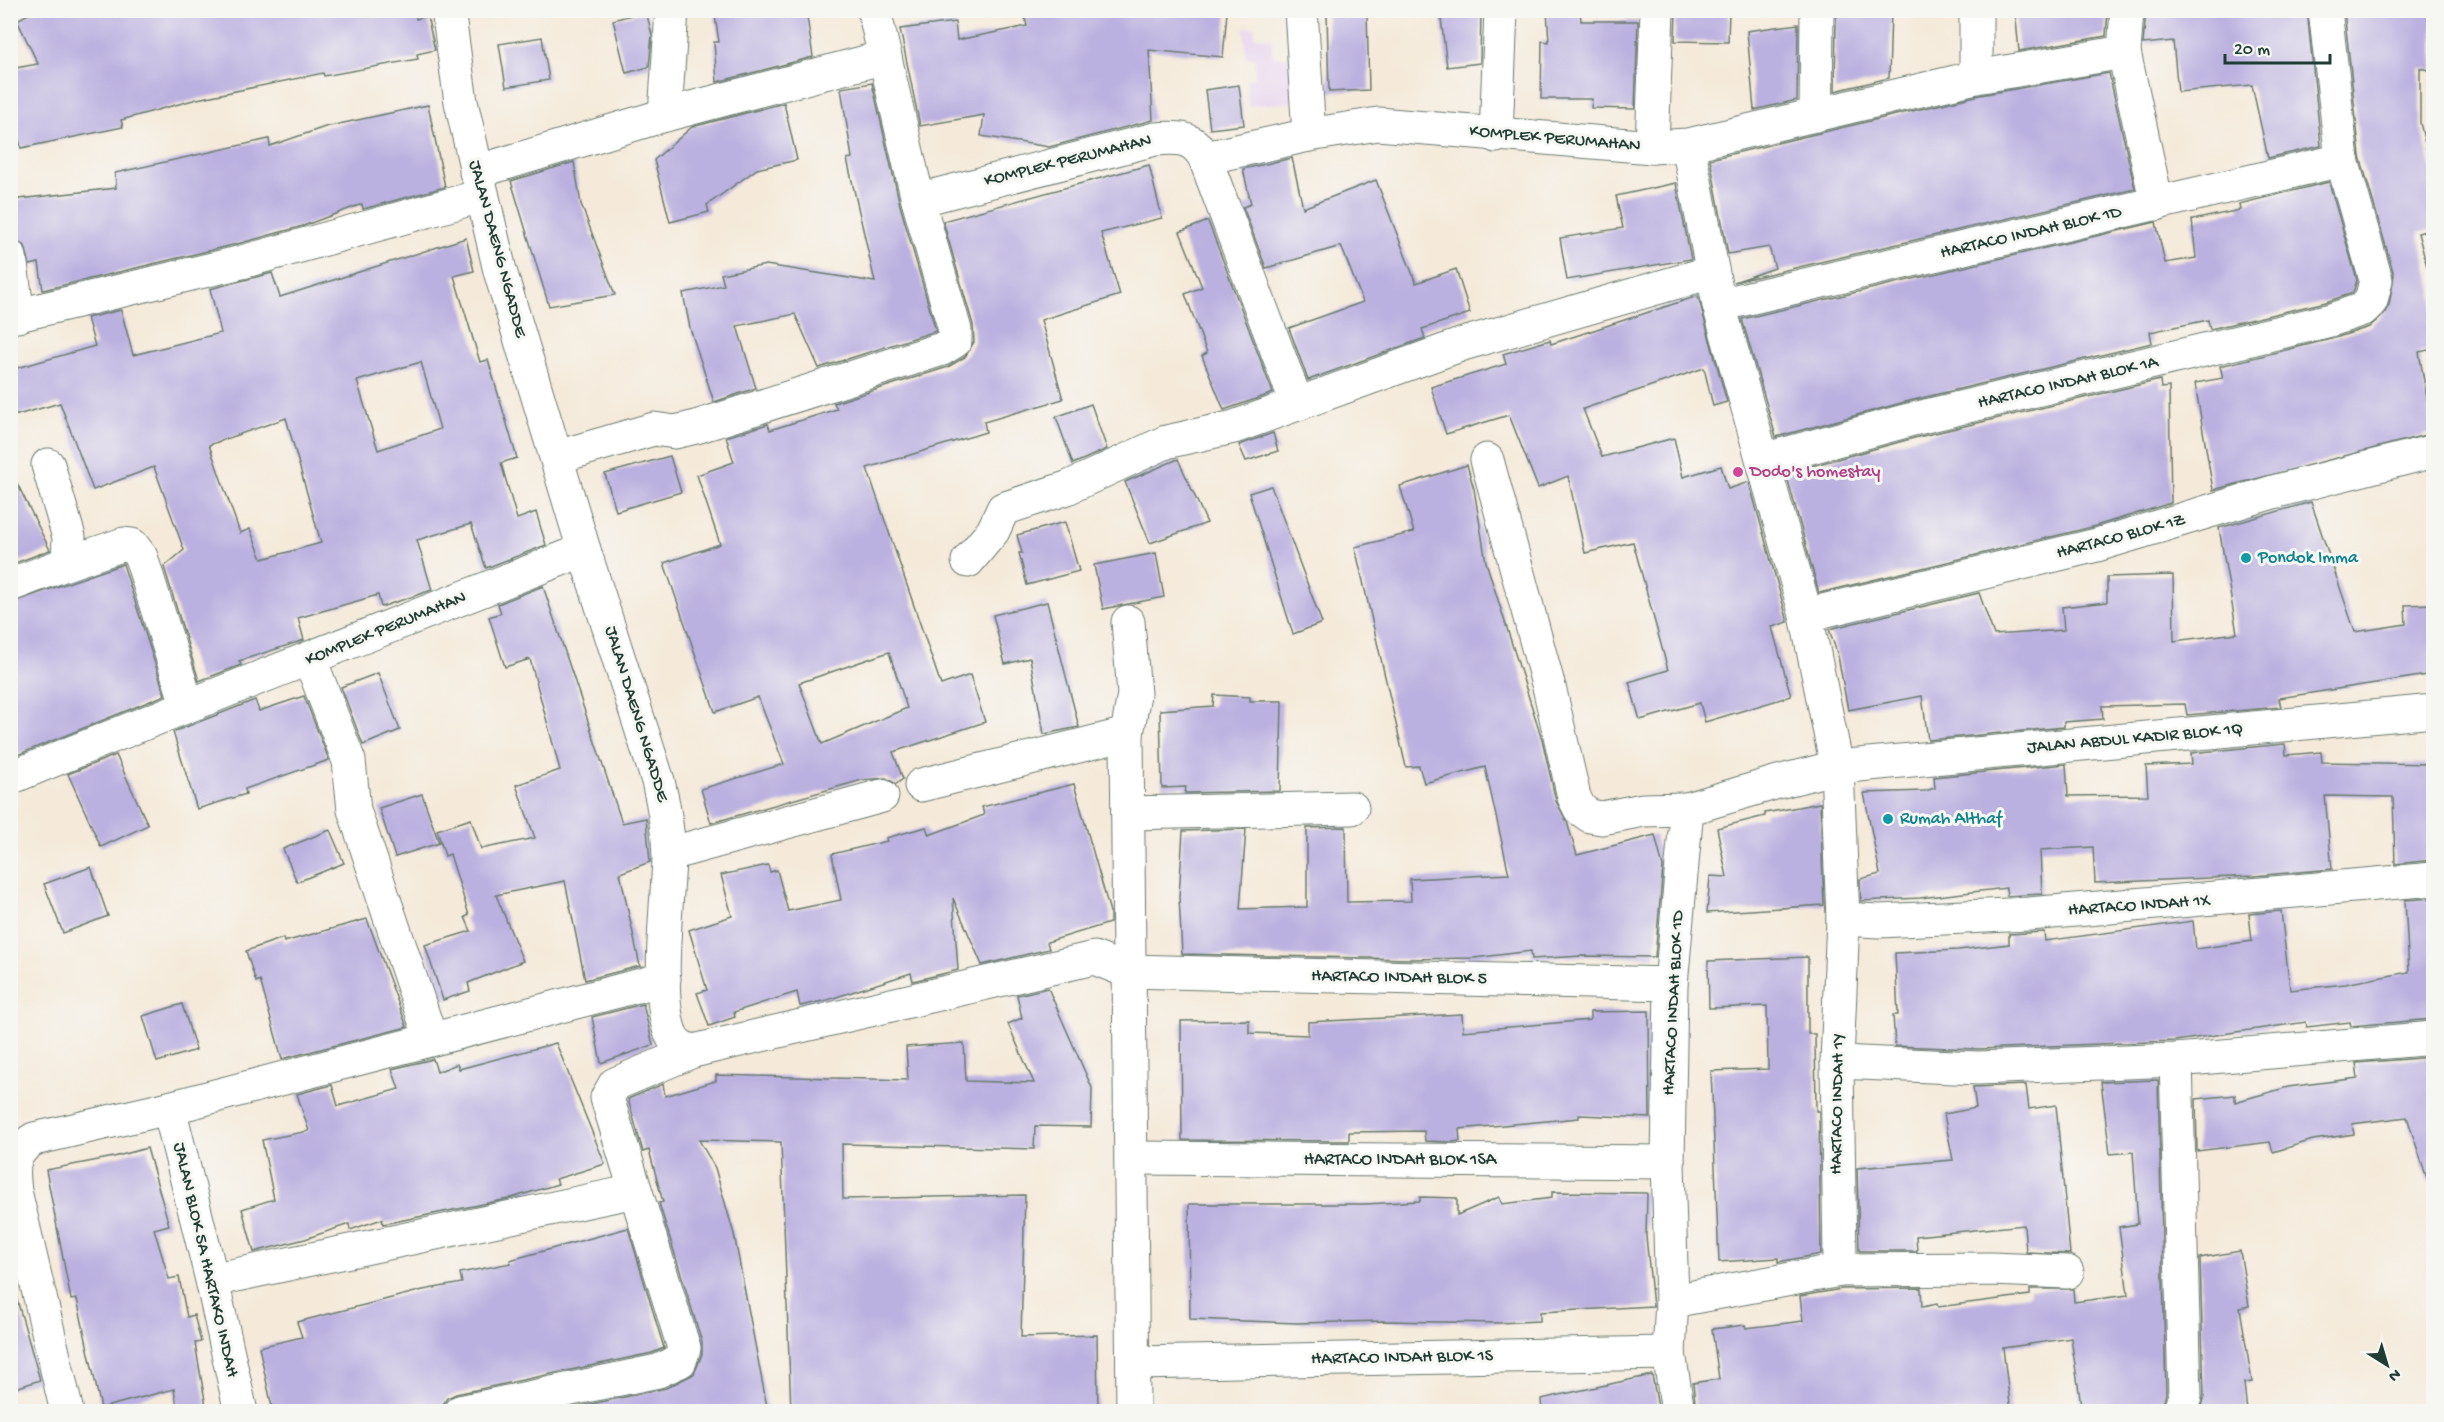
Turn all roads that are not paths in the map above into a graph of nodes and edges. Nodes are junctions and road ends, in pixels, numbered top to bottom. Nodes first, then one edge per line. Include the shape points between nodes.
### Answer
1 (448, 10) edge
2 (672, 10) edge
3 (1301, 10) edge
4 (1501, 10) edge
5 (1658, 10) edge
6 (1817, 10) edge
7 (1976, 10) edge
8 (2127, 10) edge
9 (2325, 10) edge
10 (881, 12) edge
11 (2124, 52) junction
12 (885, 57) junction
13 (1976, 78) junction
14 (665, 115) junction
15 (1816, 115) junction
16 (1309, 135) junction
17 (1496, 136) junction
18 (1688, 145) junction
19 (1652, 147) junction
20 (1204, 158) junction
21 (2342, 160) junction
22 (479, 184) junction
23 (918, 200) junction
24 (2157, 204) junction
25 (10, 257) edge
26 (1712, 272) junction
27 (1719, 305) junction
28 (14, 317) edge
29 (1297, 404) junction
30 (2433, 451) edge
31 (557, 457) junction
32 (1487, 460) dead end
33 (1763, 460) junction
34 (48, 465) dead end
35 (584, 550) junction
36 (968, 561) dead end
37 (68, 563) junction
38 (10, 585) edge
39 (1806, 615) junction
40 (1128, 622) dead end
41 (310, 659) junction
42 (188, 704) junction
43 (2433, 711) edge
44 (1127, 734) junction
45 (1837, 767) junction
46 (10, 778) edge
47 (921, 785) dead end
48 (882, 796) dead end
49 (1352, 808) dead end
50 (1687, 809) junction
51 (1128, 813) junction
52 (669, 854) junction
53 (2433, 879) edge
54 (1843, 919) junction
55 (1127, 971) junction
56 (664, 979) junction
57 (1671, 984) junction
58 (2433, 1038) edge
59 (431, 1040) junction
60 (693, 1051) junction
61 (2176, 1060) junction
62 (1838, 1062) junction
63 (169, 1108) junction
64 (1132, 1158) junction
65 (1668, 1162) junction
66 (634, 1191) junction
67 (13, 1192) edge
68 (1840, 1270) junction
69 (2067, 1272) dead end
70 (212, 1280) junction
71 (1672, 1301) junction
72 (1670, 1353) junction
73 (1134, 1363) junction
74 (67, 1412) edge
75 (241, 1412) edge
76 (460, 1412) edge
77 (1133, 1412) edge
78 (1678, 1412) edge
79 (2179, 1412) edge

1 - 22 street, JALAN DAENG NGADDE via 453,58
2 - 14 street
3 - 16 street
4 - 17 street
5 - 19 street
6 - 15 street
7 - 13 street
8 - 11 street
9 - 21 street
10 - 12 street
11 - 13 street, KOMPLEK PERUMAHAN
11 - 24 street
12 - 14 street
12 - 23 street
13 - 15 street, KOMPLEK PERUMAHAN
14 - 22 street
15 - 18 street, KOMPLEK PERUMAHAN
16 - 17 street, KOMPLEK PERUMAHAN via 1378,124
16 - 20 street, KOMPLEK PERUMAHAN
17 - 19 street, KOMPLEK PERUMAHAN
18 - 19 street, KOMPLEK PERUMAHAN
18 - 26 street, HARTACO INDAH 1Y
20 - 23 street, KOMPLEK PERUMAHAN via 1192,141 1155,139
20 - 29 street
21 - 24 street, HARTACO INDAH BLOK 1D
21 - 33 street, HARTACO INDAH BLOK 1A via 2376,280 2371,301 2363,309 1909,420
22 - 28 street via 242,262
22 - 31 street, JALAN DAENG NGADDE
23 - 31 street via 955,330 955,341 951,344 696,427 675,432 654,429
24 - 27 street, HARTACO INDAH BLOK 1D
25 - 28 street
26 - 27 street, HARTACO INDAH 1Y
26 - 29 street via 1463,344
27 - 33 street, HARTACO INDAH 1Y
29 - 36 street via 1234,427 1166,442 1067,488 1003,508 993,531
30 - 39 street, HARTACO BLOK 1Z via 2273,492 2097,546
31 - 35 street, JALAN DAENG NGADDE
32 - 50 street via 1580,809 1602,818 1643,810
33 - 39 street, HARTACO INDAH 1Y
34 - 37 street via 69,537
35 - 41 street, KOMPLEK PERUMAHAN
35 - 52 street, JALAN DAENG NGADDE via 658,781
37 - 38 street
37 - 42 street via 113,546 132,545
39 - 45 street, HARTACO INDAH 1Y
40 - 44 street via 1134,694
41 - 42 street, KOMPLEK PERUMAHAN
41 - 59 street via 349,761 354,810
42 - 46 street, KOMPLEK PERUMAHAN
43 - 45 street, JALAN ABDUL KADIR BLOK 1Q
44 - 47 street
44 - 51 street
45 - 50 street
45 - 54 street, HARTACO INDAH 1Y
48 - 52 street
49 - 51 street
50 - 57 street, HARTACO INDAH BLOK 1D
51 - 55 street
52 - 56 street, JALAN DAENG NGADDE
53 - 54 street, HARTACO INDAH 1X via 2030,914
54 - 62 street, HARTACO INDAH 1Y
55 - 57 street, HARTACO INDAH BLOK 5
55 - 60 street via 1094,958
55 - 64 street
56 - 59 street
56 - 60 street, JALAN DAENG NGADDE via 666,1014 673,1037
57 - 65 street, HARTACO INDAH BLOK 1D
58 - 61 street
59 - 63 street
60 - 66 street via 615,1084 608,1093
61 - 62 street via 1978,1068
61 - 79 street via 2185,1397
62 - 68 street, HARTACO INDAH 1Y
63 - 67 street via 34,1139 17,1153 12,1165
63 - 70 street, JALAN BLOK 5A HARTAKO INDAH
64 - 65 street, HARTACO INDAH BLOK 1SA
64 - 73 street
65 - 71 street, HARTACO INDAH BLOK 1D
66 - 70 street
66 - 76 street via 684,1348 680,1361 658,1371
67 - 74 street
68 - 69 street
68 - 71 street
70 - 75 street, JALAN BLOK 5A HARTAKO INDAH
71 - 72 street, HARTACO INDAH BLOK 1D
72 - 73 street, HARTACO INDAH BLOK 1S
72 - 78 street, HARTACO INDAH BLOK 1D
73 - 77 street

